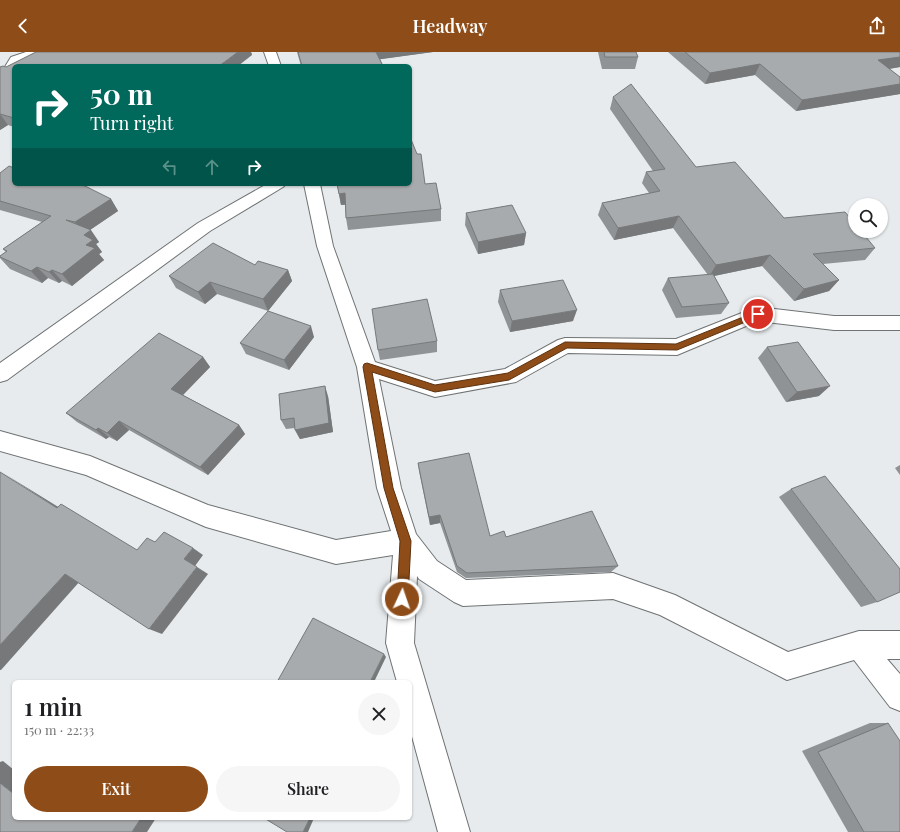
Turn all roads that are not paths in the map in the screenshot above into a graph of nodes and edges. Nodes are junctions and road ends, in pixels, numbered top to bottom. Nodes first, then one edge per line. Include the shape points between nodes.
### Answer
1 (37, 52) edge
2 (270, 52) edge
3 (13, 64) edge
4 (274, 64) edge
5 (12, 65) edge
6 (0, 76) edge
7 (275, 186) edge
8 (312, 186) edge
9 (900, 323) edge
10 (367, 367) junction
11 (0, 374) edge
12 (0, 441) edge
13 (406, 541) junction
14 (859, 645) junction
15 (900, 645) edge
16 (411, 680) edge
17 (412, 685) edge
18 (900, 697) edge
19 (454, 832) edge

1 - 3 street via 15,60
2 - 4 street
5 - 6 street via 8,72
7 - 11 street via 204,227
8 - 10 street via 325,246
9 - 10 street via 834,323 758,314 677,347 565,345 509,376 435,388
10 - 13 street via 389,488
12 - 13 street via 90,466 206,516 336,552
13 - 14 street via 428,570 462,592 613,586 666,604 787,666
13 - 16 street via 400,643
14 - 15 street
14 - 18 street
17 - 19 street

